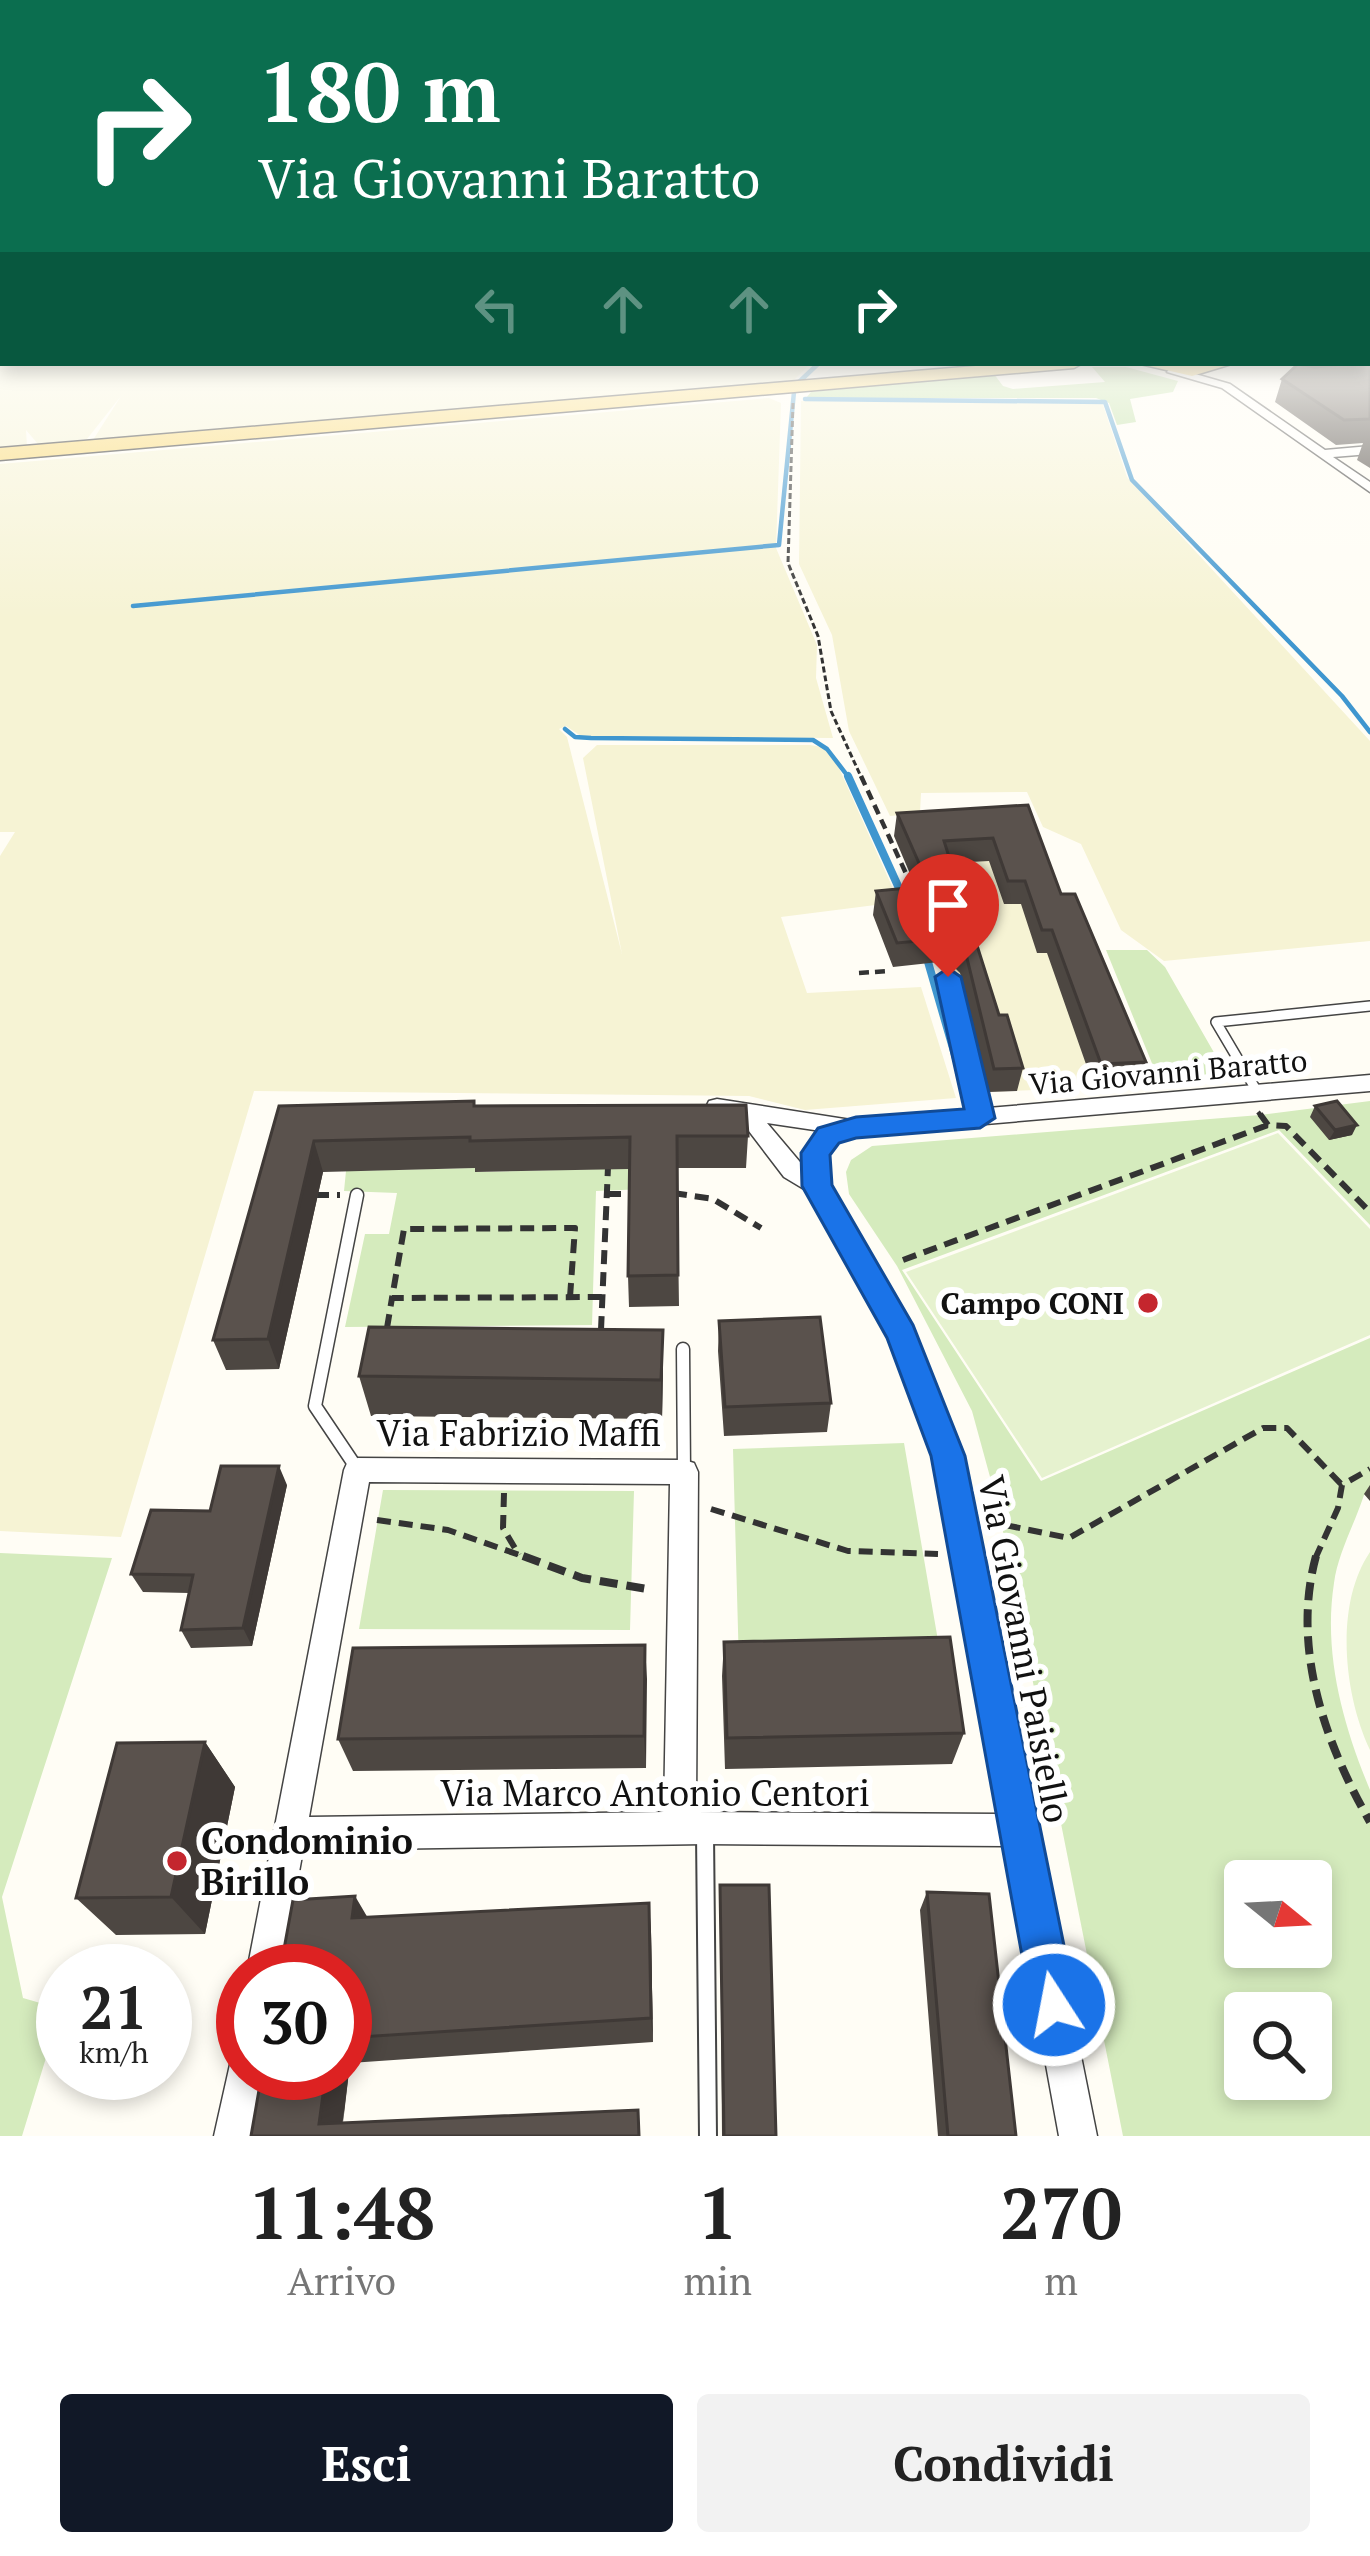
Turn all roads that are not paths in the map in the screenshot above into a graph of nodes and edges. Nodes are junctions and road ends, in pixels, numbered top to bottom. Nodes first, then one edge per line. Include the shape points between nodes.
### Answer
1 (404, 420) edge
2 (1274, 420) edge
3 (1370, 449) edge
4 (0, 454) edge
5 (1323, 454) junction
6 (1370, 488) edge
7 (948, 977) dead end
8 (1370, 1006) edge
9 (1370, 1083) edge
10 (1254, 1096) junction
11 (697, 1107) edge
12 (745, 1110) junction
13 (980, 1118) junction
14 (842, 1131) junction
15 (817, 1186) junction
16 (357, 1195) road end
17 (683, 1349) dead end
18 (358, 1470) junction
19 (684, 1472) junction
20 (693, 1828) junction
21 (1021, 1830) junction
22 (290, 1834) junction
23 (269, 1944) edge
24 (239, 2100) edge
25 (232, 2136) edge
26 (708, 2136) edge
27 (1078, 2136) edge

1 - 4 main road
2 - 5 street
3 - 5 street
5 - 6 street
7 - 13 street
8 - 10 lane via 1216,1022
9 - 10 street, Via Giovanni Baratto
10 - 13 street, Via Giovanni Baratto
11 - 12 street, Via Giovanni Baratto
12 - 14 street, Via Giovanni Baratto
12 - 15 street, Via Giovanni Paisiello via 792,1171
13 - 14 street, Via Giovanni Baratto
14 - 15 street via 815,1153
15 - 21 street, Via Giovanni Paisiello via 902,1334 932,1407
16 - 18 lane via 314,1406
17 - 19 lane
18 - 19 street, Via Fabrizio Maffi
18 - 22 street
19 - 20 street, Via Fabrizio Maffi
20 - 21 street, Via Marco Antonio Centori
20 - 22 street, Via Marco Antonio Centori
20 - 26 lane
21 - 27 street, Via Giovanni Paisiello
22 - 23 street
24 - 25 street

